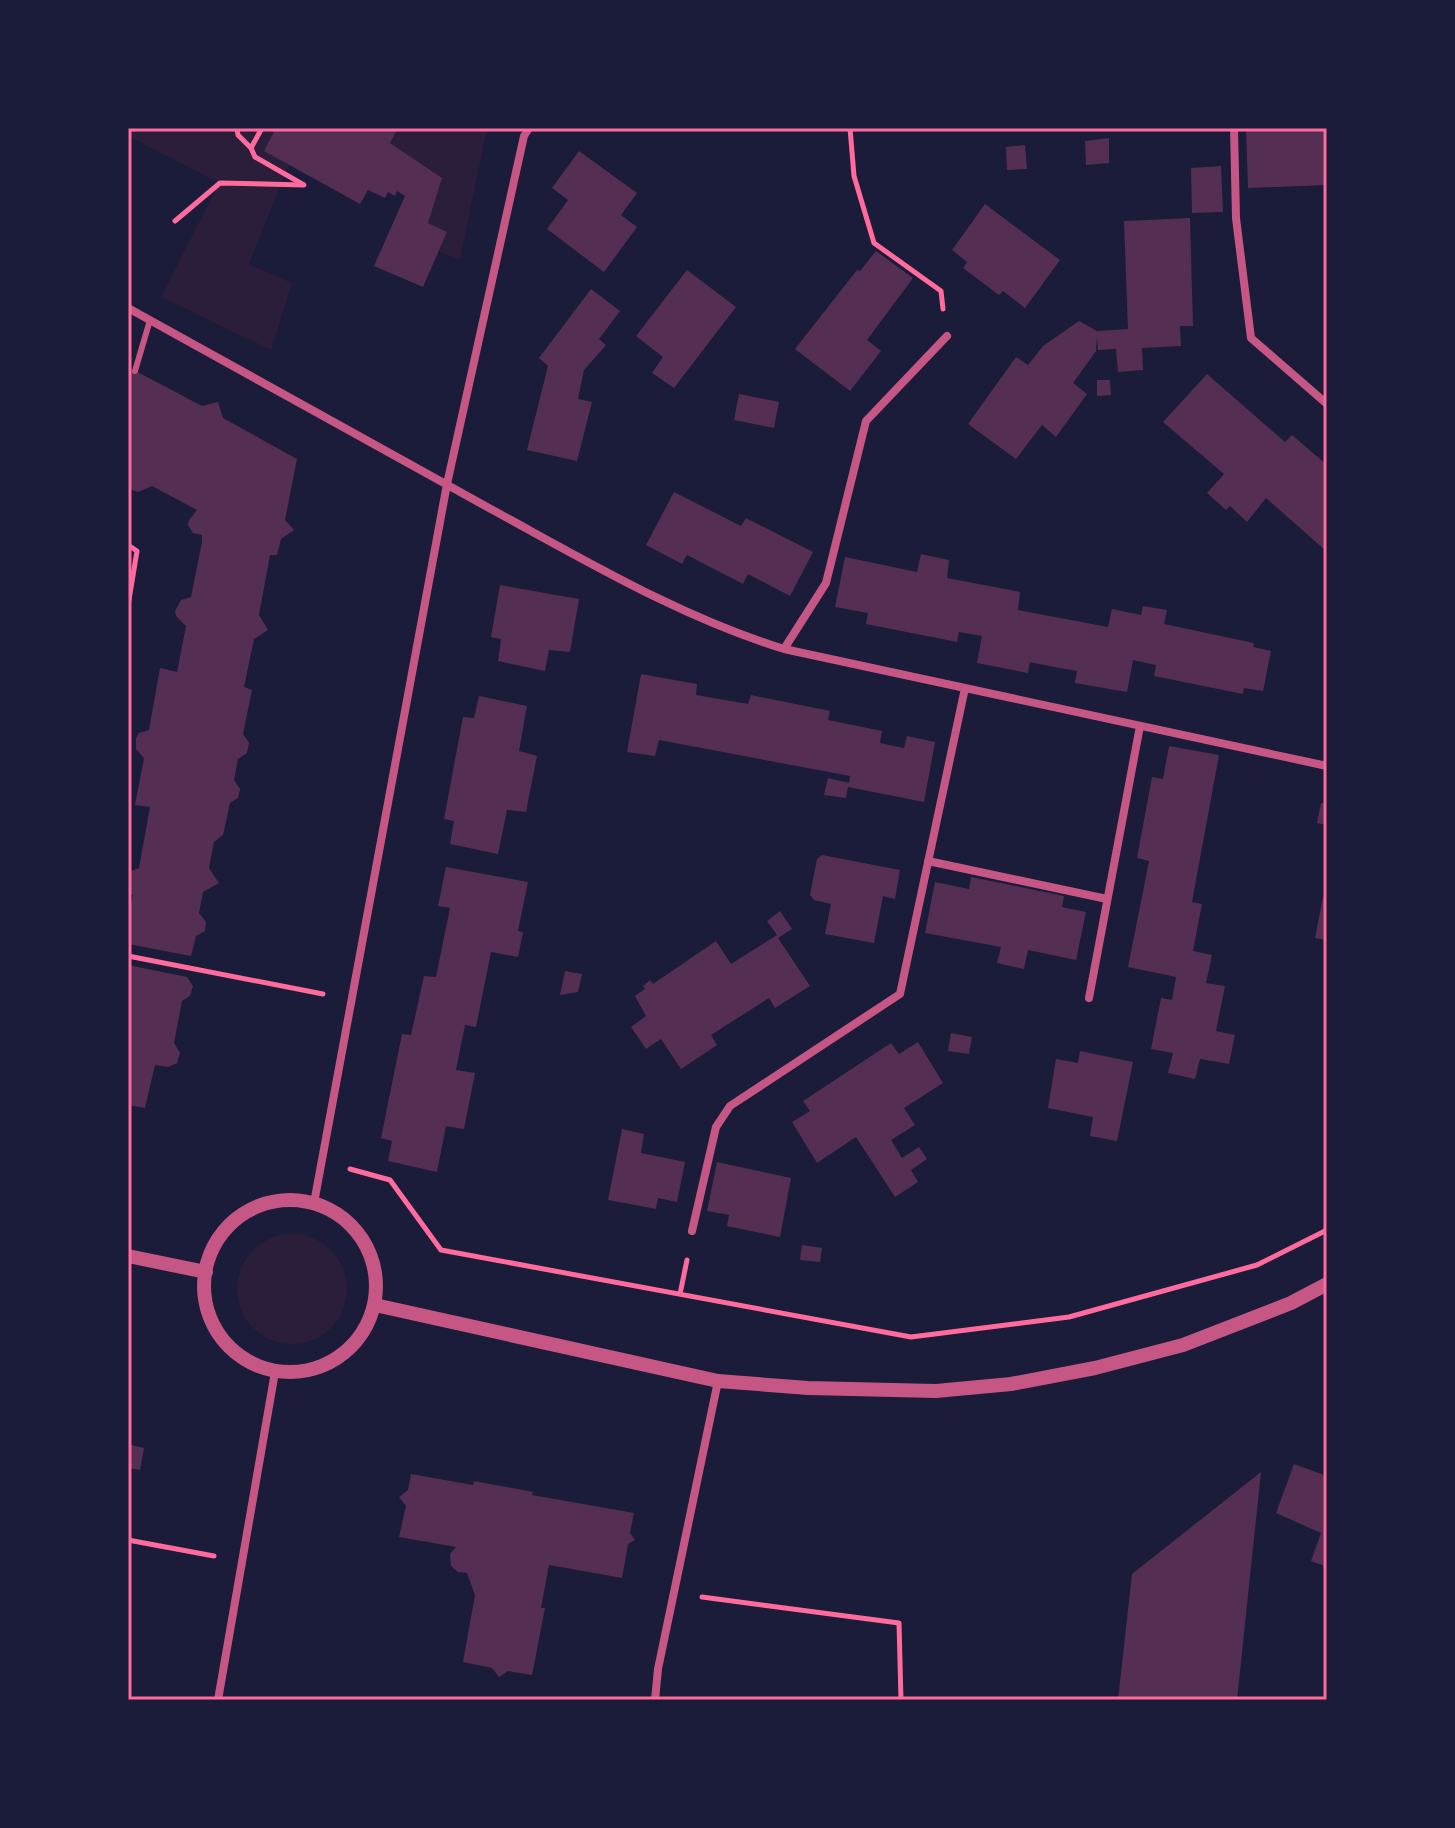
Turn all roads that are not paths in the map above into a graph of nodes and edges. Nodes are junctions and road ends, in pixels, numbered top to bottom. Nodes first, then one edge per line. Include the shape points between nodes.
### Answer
1 (529, 128) edge
2 (1234, 128) edge
3 (128, 308) edge
4 (150, 320) junction
5 (947, 336) road end
6 (135, 371) dead end
7 (1327, 404) edge
8 (447, 484) junction
9 (784, 649) junction
10 (965, 688) junction
11 (1140, 726) junction
12 (1327, 766) edge
13 (928, 861) junction
14 (1107, 899) junction
15 (1089, 998) dead end
16 (314, 1203) junction
17 (692, 1231) dead end
18 (128, 1256) edge
19 (206, 1272) junction
20 (1327, 1284) edge
21 (375, 1305) junction
22 (275, 1372) junction
23 (718, 1381) junction
24 (218, 1700) edge
25 (655, 1700) edge

1 - 8 street
2 - 7 street via 1236,218 1251,338
3 - 4 street
4 - 6 lane
4 - 8 street
5 - 9 street via 866,421 826,583
8 - 9 street via 686,612
8 - 16 street
9 - 10 street
10 - 11 street
10 - 13 street
11 - 12 street
11 - 14 street
13 - 14 street
13 - 17 street via 900,994 730,1106 716,1127
14 - 15 street
16 - 19 street via 266,1203 237,1218 217,1241
16 - 21 street via 351,1225 373,1262
18 - 19 street
19 - 22 street via 206,1305 219,1336 243,1359
20 - 23 street via 1183,1345 1011,1384 936,1391
21 - 22 street via 361,1335 338,1358 297,1373
21 - 23 street
22 - 24 street
23 - 25 street

